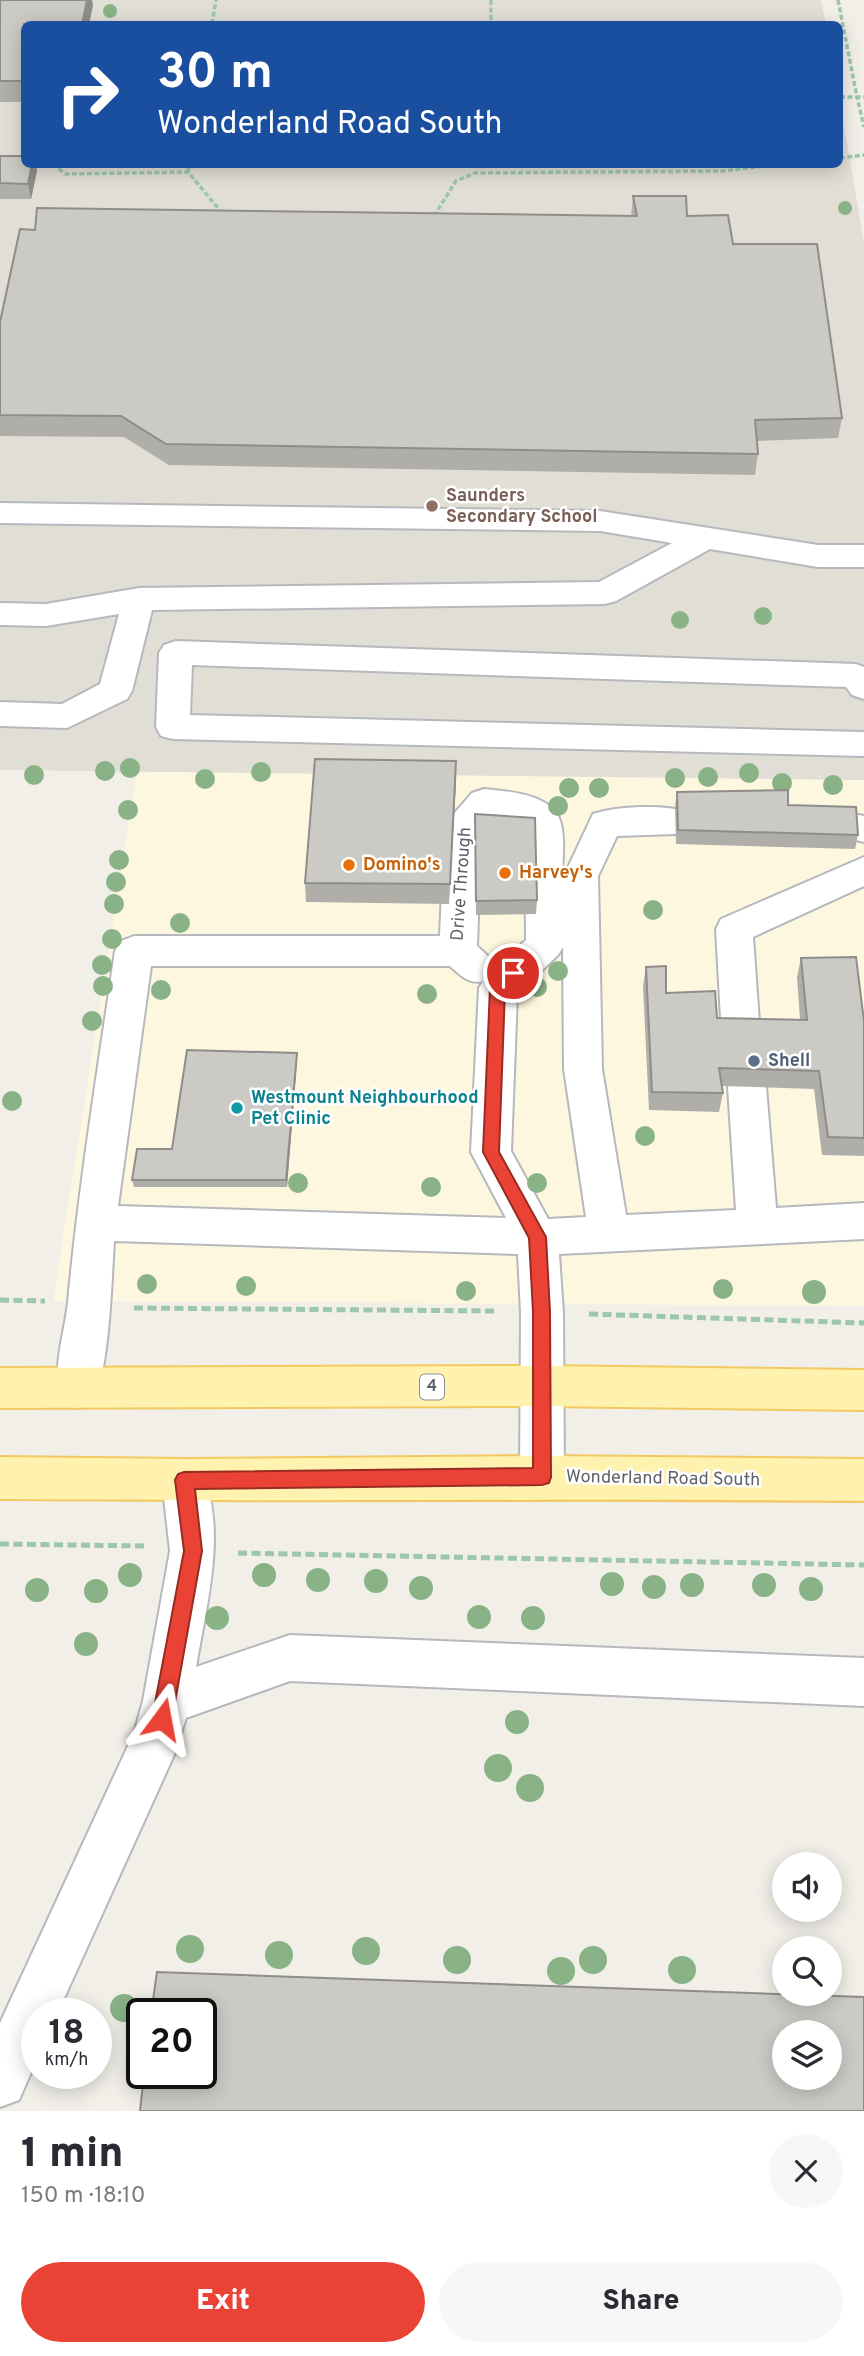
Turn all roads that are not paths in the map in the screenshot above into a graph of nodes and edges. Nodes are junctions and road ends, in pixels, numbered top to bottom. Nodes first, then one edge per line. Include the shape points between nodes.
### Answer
1 (0, 513) edge
2 (706, 538) junction
3 (864, 556) edge
4 (139, 599) junction
5 (0, 614) edge
6 (864, 687) edge
7 (0, 714) edge
8 (864, 744) edge
9 (676, 821) edge
10 (864, 871) edge
11 (458, 951) junction
12 (498, 988) junction
13 (741, 1037) edge
14 (747, 1087) edge
15 (864, 1221) edge
16 (95, 1223) junction
17 (757, 1226) junction
18 (610, 1233) junction
19 (537, 1237) junction
20 (540, 1386) junction
21 (0, 1388) edge
22 (78, 1388) junction
23 (864, 1390) edge
24 (542, 1477) junction
25 (0, 1478) edge
26 (184, 1480) junction
27 (864, 1480) edge
28 (864, 1682) edge
29 (167, 1701) junction
30 (0, 2081) edge

1 - 2 lane via 600,521
2 - 3 lane via 818,556
2 - 4 lane via 605,593
4 - 5 lane via 46,615
4 - 7 lane via 115,691 67,716
6 - 8 lane via 856,676 176,653 173,727
9 - 18 lane via 605,823 580,876 583,1069
10 - 13 lane via 734,929
11 - 12 lane
11 - 12 lane, Drive Through via 463,824 484,802 520,806 543,821 545,945
11 - 16 lane via 134,951
12 - 19 lane via 491,1152
14 - 17 lane
15 - 17 lane
16 - 19 lane
16 - 22 lane
17 - 18 lane
18 - 19 lane
19 - 20 lane
20 - 22 main road, 4
20 - 23 main road, 4
20 - 24 lane
21 - 22 main road, 4
24 - 26 main road, Wonderland Road South
24 - 27 main road, Wonderland Road South
25 - 26 main road, Wonderland Road South
26 - 29 lane via 193,1551
28 - 29 lane via 290,1658
29 - 30 lane via 157,1738

